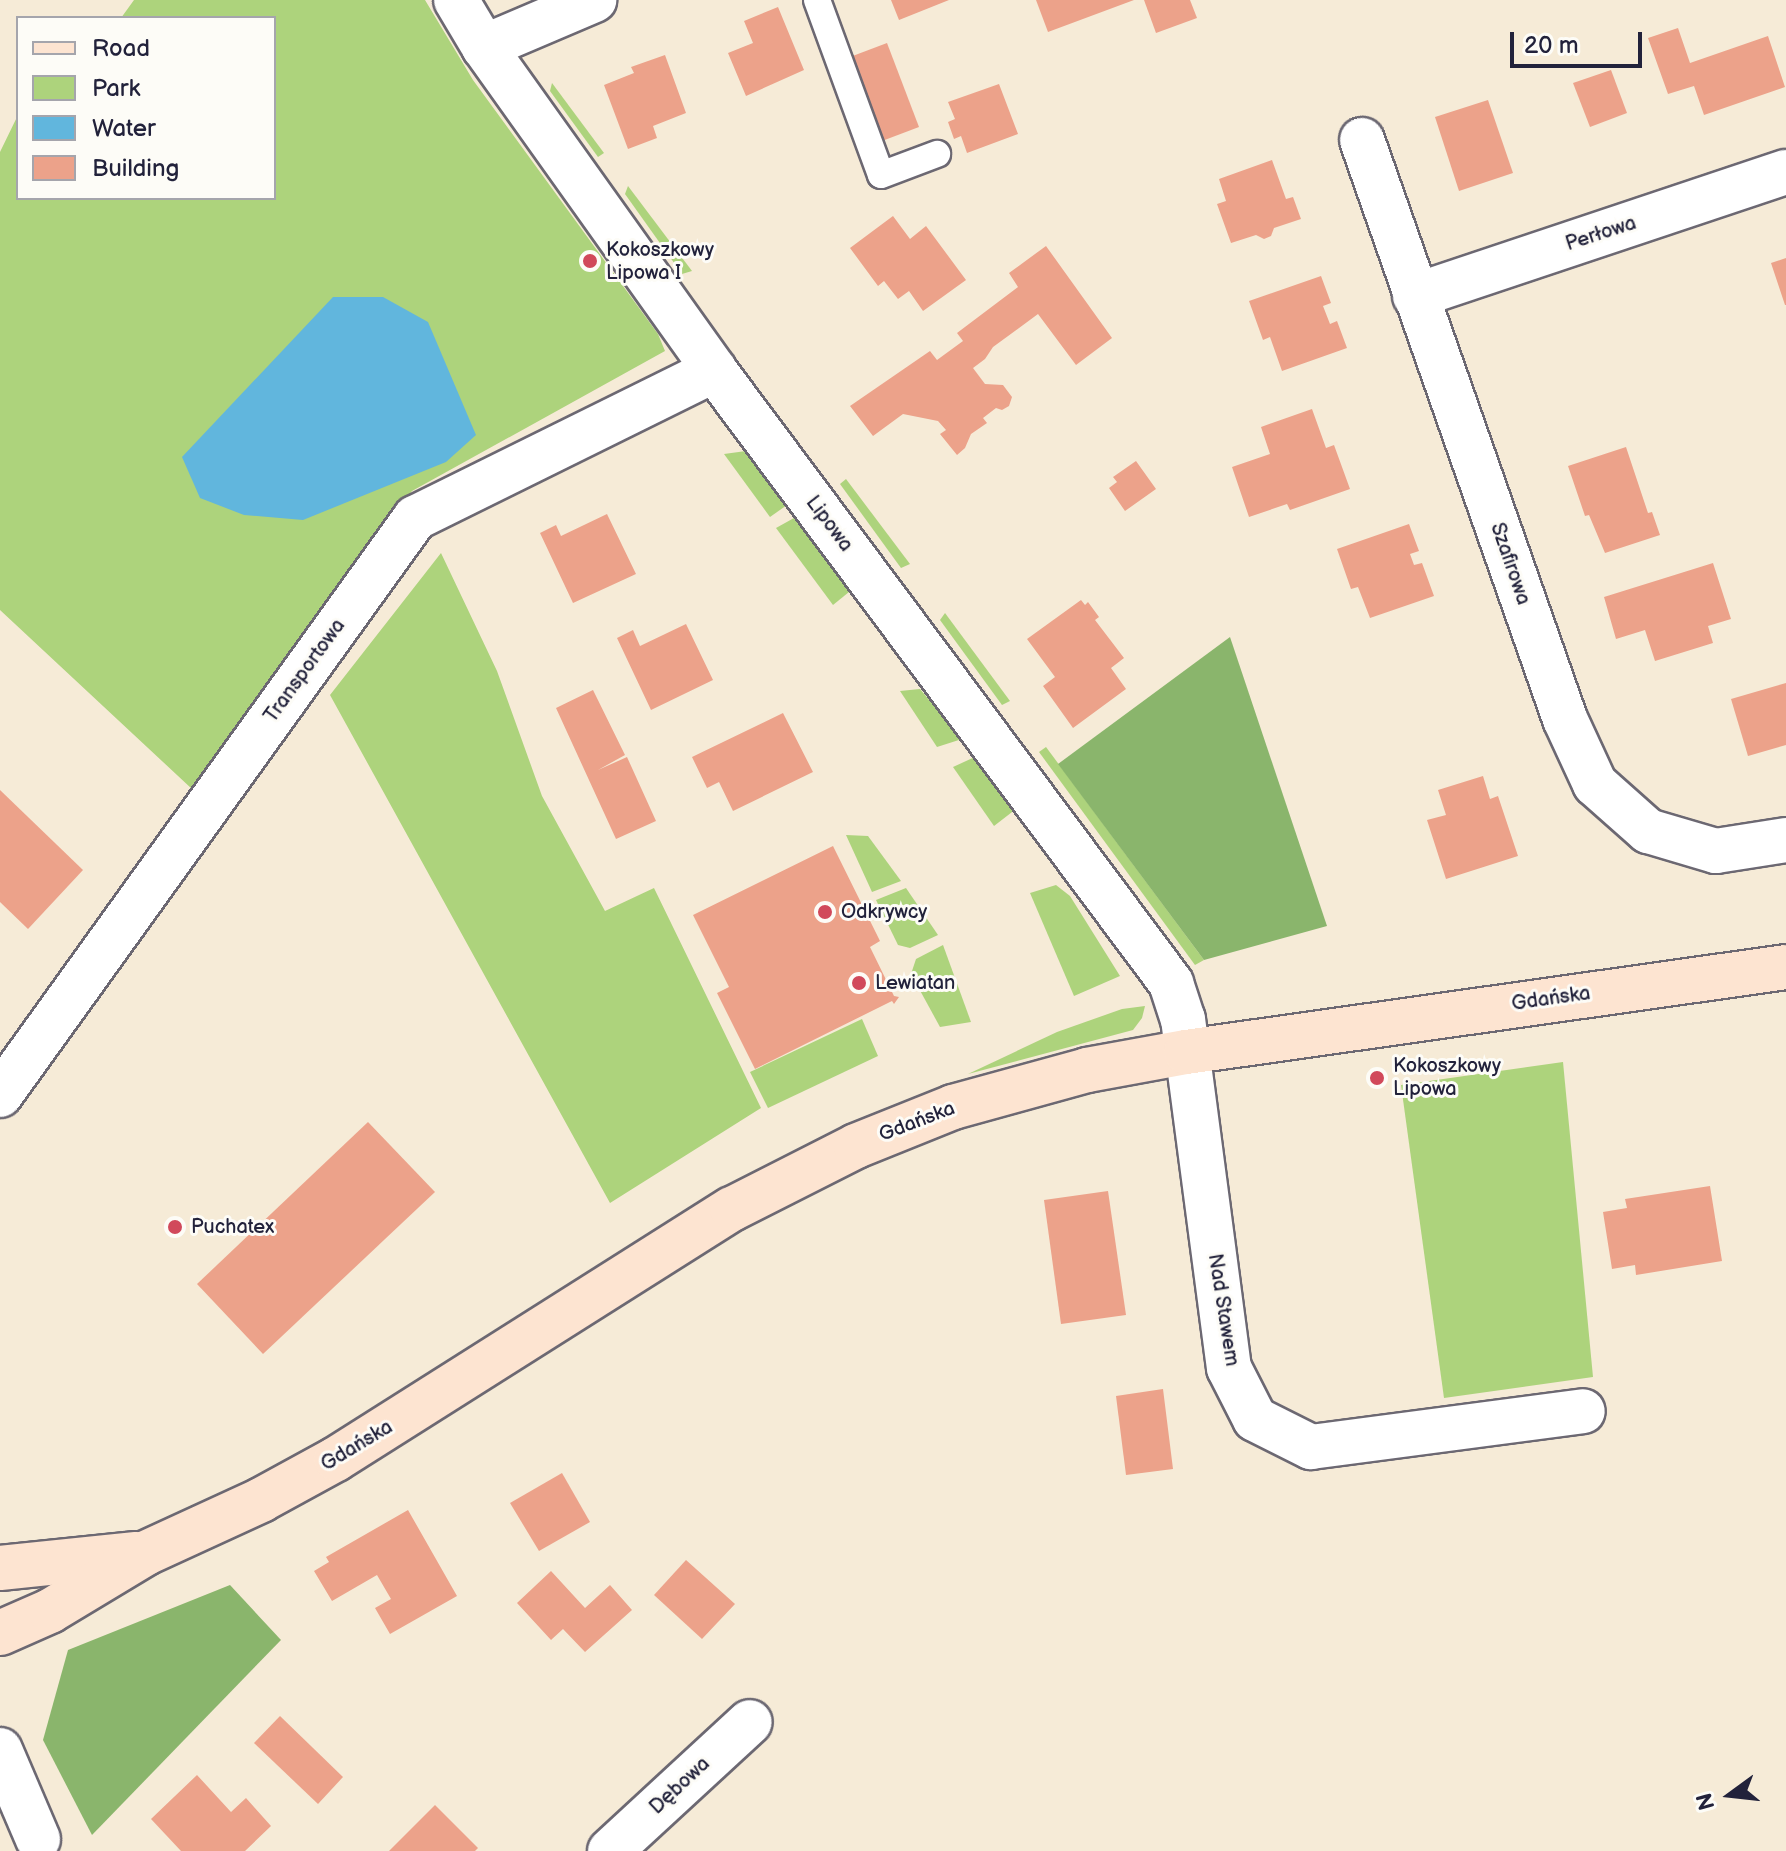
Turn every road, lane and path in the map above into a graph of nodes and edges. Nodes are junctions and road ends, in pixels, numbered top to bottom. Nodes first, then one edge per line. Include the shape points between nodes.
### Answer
1 (456, 0) edge
2 (594, 0) edge
3 (817, 0) edge
4 (484, 47) junction
5 (1362, 140) dead end
6 (937, 154) dead end
7 (1786, 172) edge
8 (1415, 296) junction
9 (714, 370) junction
10 (1786, 840) edge
11 (1786, 967) edge
12 (1186, 1052) junction
13 (0, 1095) edge
14 (1583, 1411) dead end
15 (146, 1553) junction
16 (0, 1568) edge
17 (0, 1633) edge
18 (750, 1722) dead end
19 (0, 1750) edge
20 (0, 1808) edge
21 (39, 1847) edge
22 (610, 1851) edge

1 - 4 street, Lipowa
2 - 4 street
3 - 6 lane via 881,175
4 - 9 street, Lipowa
5 - 8 street, Szafirowa
7 - 8 street, Perłowa
8 - 10 street, Szafirowa via 1565,719 1595,784 1648,831 1716,851
9 - 12 street, Lipowa via 1171,983 1183,1019
9 - 13 street, Transportowa via 415,518
11 - 12 main road, Gdańska
12 - 14 street, Nad Stawem via 1229,1368 1255,1419 1311,1447
12 - 15 main road, Gdańska via 1087,1070 966,1103 801,1172 665,1249 336,1459
15 - 16 main road, Gdańska
15 - 17 main road, Gdańska via 50,1611
18 - 22 street, Dębowa
19 - 21 street
20 - 21 street

